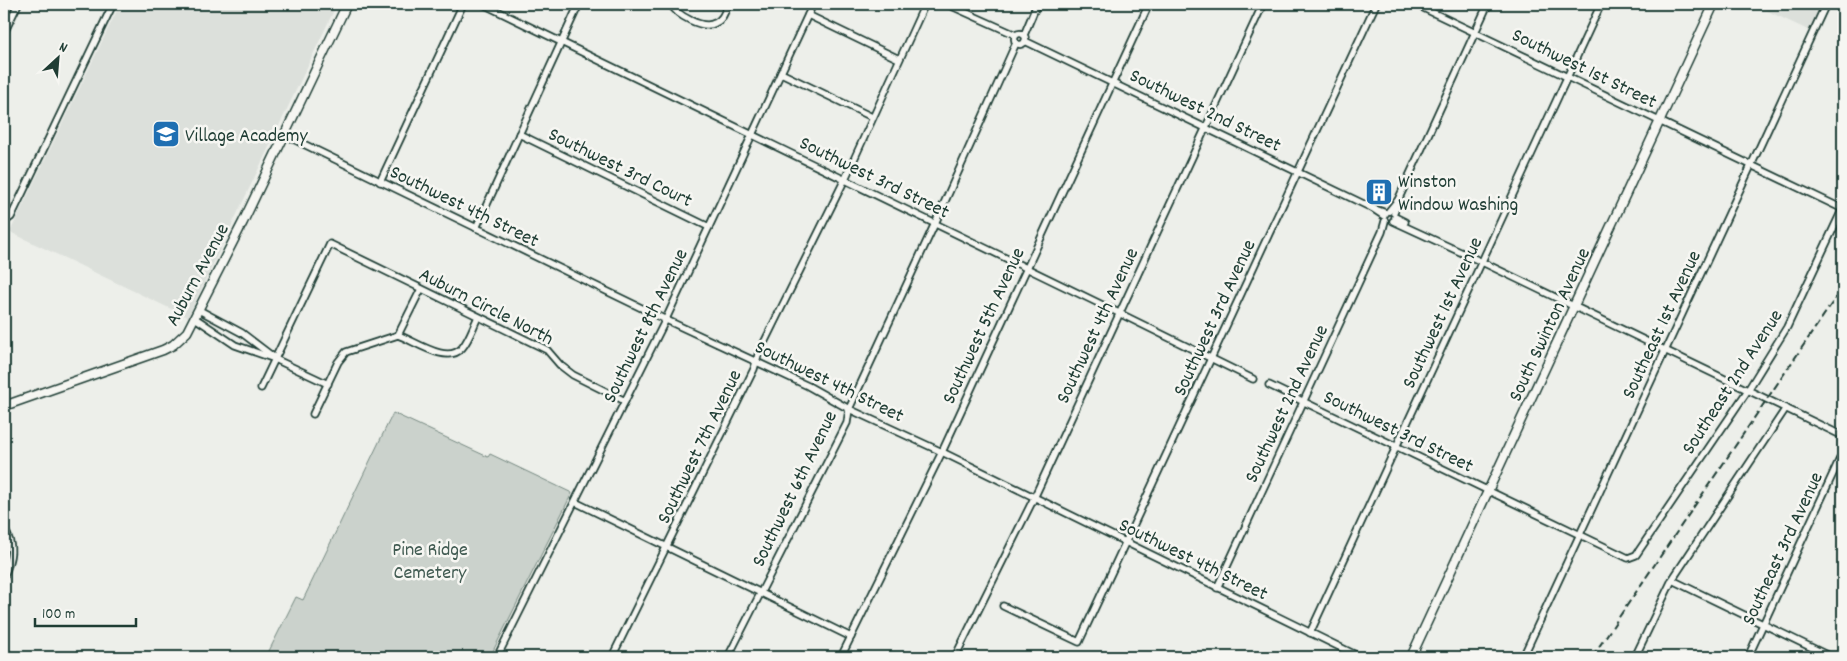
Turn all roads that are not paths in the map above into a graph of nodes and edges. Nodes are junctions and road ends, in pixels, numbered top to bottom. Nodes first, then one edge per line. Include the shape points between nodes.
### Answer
1 (18, 4) edge
2 (113, 4) edge
3 (347, 4) edge
4 (463, 4) edge
5 (483, 4) edge
6 (579, 4) edge
7 (671, 4) edge
8 (728, 4) edge
9 (813, 4) edge
10 (925, 4) edge
11 (947, 4) edge
12 (1037, 4) edge
13 (1149, 4) edge
14 (1263, 4) edge
15 (1376, 4) edge
16 (1415, 4) edge
17 (1488, 4) edge
18 (1601, 4) edge
19 (1714, 4) edge
20 (1826, 4) edge
21 (808, 15) junction
22 (1475, 32) junction
23 (4, 33) edge
24 (1020, 38) junction
25 (561, 42) junction
26 (899, 59) junction
27 (781, 73) junction
28 (1567, 76) junction
29 (1113, 82) junction
30 (872, 117) junction
31 (1660, 121) junction
32 (1204, 127) junction
33 (519, 134) junction
34 (285, 135) junction
35 (752, 135) junction
36 (1751, 165) junction
37 (1298, 172) junction
38 (845, 180) junction
39 (380, 182) junction
40 (1843, 209) edge
41 (1389, 217) junction
42 (4, 222) edge
43 (935, 223) junction
44 (709, 227) junction
45 (476, 228) junction
46 (1482, 262) junction
47 (1026, 268) junction
48 (421, 289) junction
49 (1574, 306) junction
50 (199, 310) junction
51 (1120, 313) junction
52 (478, 317) junction
53 (195, 318) junction
54 (666, 319) junction
55 (398, 335) junction
56 (1666, 350) junction
57 (1212, 358) junction
58 (275, 359) junction
59 (756, 363) junction
60 (1253, 380) dead end
61 (328, 384) junction
62 (1269, 385) dead end
63 (261, 388) dead end
64 (1748, 390) junction
65 (625, 401) junction
66 (1304, 402) junction
67 (4, 406) edge
68 (1786, 408) junction
69 (849, 409) junction
70 (313, 414) dead end
71 (1843, 436) edge
72 (1396, 447) junction
73 (942, 452) junction
74 (1843, 452) edge
75 (1488, 492) junction
76 (1034, 498) junction
77 (575, 502) junction
78 (4, 529) edge
79 (1580, 536) junction
80 (1126, 543) junction
81 (667, 548) junction
82 (1628, 558) joint
83 (4, 576) edge
84 (1672, 580) junction
85 (1218, 588) junction
86 (761, 592) junction
87 (1003, 606) dead end
88 (1763, 625) junction
89 (1310, 633) junction
90 (851, 637) junction
91 (4, 652) edge
92 (14, 657) edge
93 (497, 657) edge
94 (612, 657) edge
95 (728, 657) edge
96 (841, 657) edge
97 (955, 657) edge
98 (1360, 657) edge
99 (1411, 657) edge
100 (1523, 657) edge
101 (1636, 657) edge
102 (1748, 657) edge
103 (1831, 657) edge

1 - 23 street
2 - 42 street via 11,217
3 - 34 street, Auburn Avenue
4 - 39 street
5 - 25 street, Southwest 3rd Street
6 - 25 street
7 - 8 street via 679,13 709,25 722,18
9 - 21 street, Southwest 8th Avenue
10 - 26 street, Southwest 7th Avenue
11 - 24 street, Southwest 2nd Street
12 - 24 street, Southwest 6th Avenue
13 - 29 street, Southwest 5th Avenue
14 - 32 street, Southwest 4th Avenue
15 - 37 street, Southwest 3rd Avenue
16 - 22 street, Southwest 1st Street
17 - 22 street, Southwest 2nd Avenue
18 - 28 street, Southwest 1st Avenue
19 - 31 street, South Swinton Avenue
20 - 36 street, Southeast 1st Avenue
21 - 26 street
21 - 27 street, Southwest 8th Avenue
22 - 28 street, Southwest 1st Street
22 - 41 street, Southwest 2nd Avenue
24 - 29 street, Southwest 2nd Street
24 - 43 street, Southwest 6th Avenue
25 - 33 street
25 - 35 street, Southwest 3rd Street
26 - 30 street, Southwest 7th Avenue
27 - 30 street
27 - 35 street, Southwest 8th Avenue
28 - 31 street, Southwest 1st Street
28 - 46 street, Southwest 1st Avenue
29 - 32 street, Southwest 2nd Street
29 - 47 street, Southwest 5th Avenue
30 - 38 street, Southwest 7th Avenue
31 - 36 street, Southwest 1st Street
31 - 49 street, South Swinton Avenue
32 - 37 street, Southwest 2nd Street
32 - 51 street, Southwest 4th Avenue
33 - 44 street, Southwest 3rd Court
33 - 45 street
34 - 39 street, Southwest 4th Street
34 - 50 street, Auburn Avenue
35 - 38 street, Southwest 3rd Street
35 - 44 street, Southwest 8th Avenue
36 - 40 street, Southwest 1st Street
36 - 56 street, Southeast 1st Avenue
37 - 41 street, Southwest 2nd Street
37 - 57 street, Southwest 3rd Avenue
38 - 43 street, Southwest 3rd Street
38 - 59 street, Southwest 7th Avenue
39 - 45 street, Southwest 4th Street
40 - 64 street, Southeast 2nd Avenue via 1788,328
41 - 46 street, Southwest 2nd Street
41 - 66 street, Southwest 2nd Avenue
43 - 47 street, Southwest 3rd Street
43 - 69 street, Southwest 6th Avenue
44 - 54 street, Southwest 8th Avenue
45 - 54 street, Southwest 4th Street
46 - 49 street, Southwest 2nd Street
46 - 72 street, Southwest 1st Avenue
47 - 51 street, Southwest 3rd Street
47 - 73 street, Southwest 5th Avenue
48 - 52 street, Auburn Circle North
48 - 55 street
48 - 58 street, Auburn Circle North via 330,244
49 - 56 street, Southwest 2nd Street
49 - 75 street, South Swinton Avenue
50 - 53 street, Auburn Avenue
50 - 58 street via 242,333
51 - 57 street, Southwest 3rd Street
51 - 76 street, Southwest 4th Avenue
52 - 55 street via 463,347 451,355 441,355
52 - 65 street, Auburn Circle North via 547,350 573,375
53 - 58 street via 235,345
53 - 67 street, Auburn Avenue via 180,339 163,350
54 - 59 street, Southwest 4th Street
54 - 65 street, Southwest 8th Avenue
55 - 61 street via 346,352
56 - 64 street, Southwest 2nd Street
56 - 79 street, Southeast 1st Avenue
57 - 60 street, Southwest 3rd Street
57 - 80 street, Southwest 3rd Avenue
58 - 61 street
58 - 63 street
59 - 69 street, Southwest 4th Street
59 - 81 street, Southwest 7th Avenue
61 - 70 street
62 - 66 street, Southwest 3rd Street
64 - 68 street, Southwest 2nd Street
64 - 82 street, Southeast 2nd Avenue via 1636,555
65 - 77 street, Southwest 8th Avenue
66 - 72 street, Southwest 3rd Street
66 - 85 street, Southwest 2nd Avenue
68 - 71 street, Southwest 2nd Street
68 - 84 street
69 - 73 street, Southwest 4th Street
69 - 86 street, Southwest 6th Avenue via 847,423
72 - 75 street, Southwest 3rd Street
72 - 89 street, Southwest 1st Avenue
73 - 76 street, Southwest 4th Street
73 - 90 street, Southwest 5th Avenue
74 - 88 street, Southeast 3rd Avenue
75 - 79 street, Southwest 3rd Street
75 - 99 street, South Swinton Avenue
76 - 80 street, Southwest 4th Street
76 - 97 street, Southwest 4th Avenue
77 - 81 street
77 - 93 street, Southwest 8th Avenue
78 - 83 street via 12,552
79 - 82 street, Southwest 3rd Street
79 - 100 street, Southeast 1st Avenue
80 - 85 street, Southwest 4th Street
80 - 87 street, Southwest 3rd Avenue via 1079,642
81 - 86 street
81 - 94 street, Southwest 7th Avenue
84 - 88 street
84 - 101 street
85 - 89 street, Southwest 4th Street
86 - 90 street
86 - 95 street, Southwest 6th Avenue
88 - 102 street, Southeast 3rd Avenue
88 - 103 street
89 - 98 street, Southwest 4th Street
90 - 96 street, Southwest 5th Avenue
91 - 92 street

